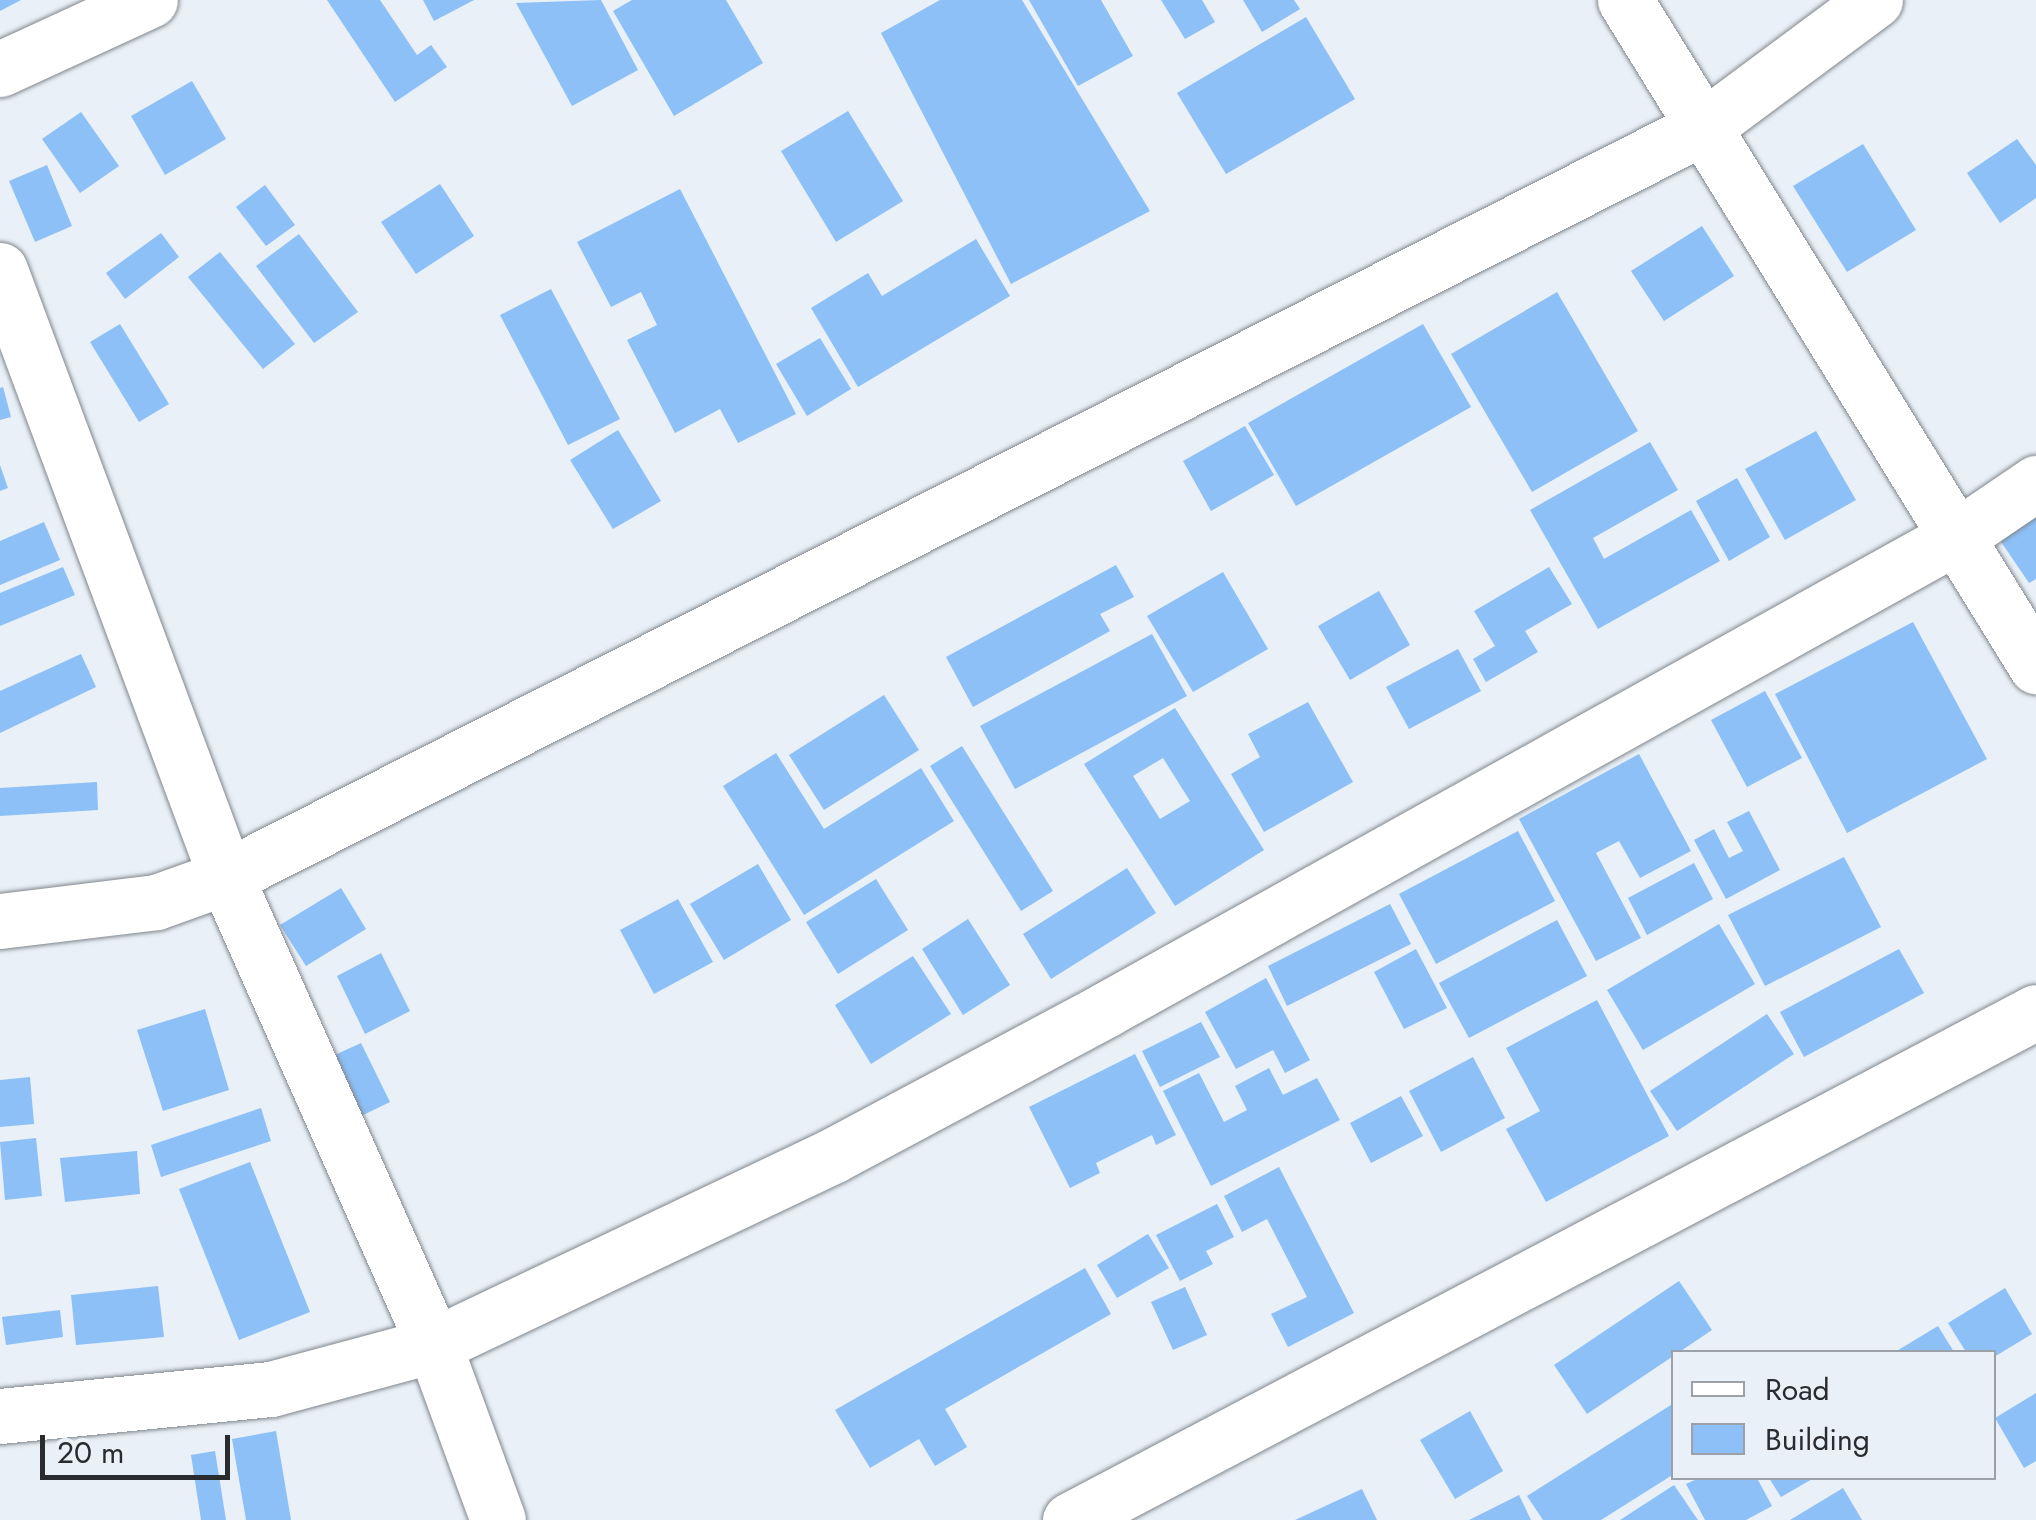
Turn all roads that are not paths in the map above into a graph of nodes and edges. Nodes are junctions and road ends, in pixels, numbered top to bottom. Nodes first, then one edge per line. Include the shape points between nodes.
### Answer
1 (150, 0) edge
2 (1624, 0) edge
3 (1875, 0) edge
4 (0, 69) edge
5 (1704, 127) junction
6 (0, 270) edge
7 (2036, 483) edge
8 (1961, 534) junction
9 (2036, 666) edge
10 (226, 877) junction
11 (0, 921) edge
12 (2036, 1012) edge
13 (434, 1345) junction
14 (0, 1416) edge
15 (498, 1520) edge
16 (1070, 1520) edge

1 - 4 street
2 - 5 street
3 - 5 street
5 - 8 street
5 - 10 street
6 - 10 street
7 - 8 street
8 - 9 street
8 - 13 street via 832,1156
10 - 11 street via 156,902
10 - 13 street
12 - 16 street
13 - 14 street via 272,1390
13 - 15 street

